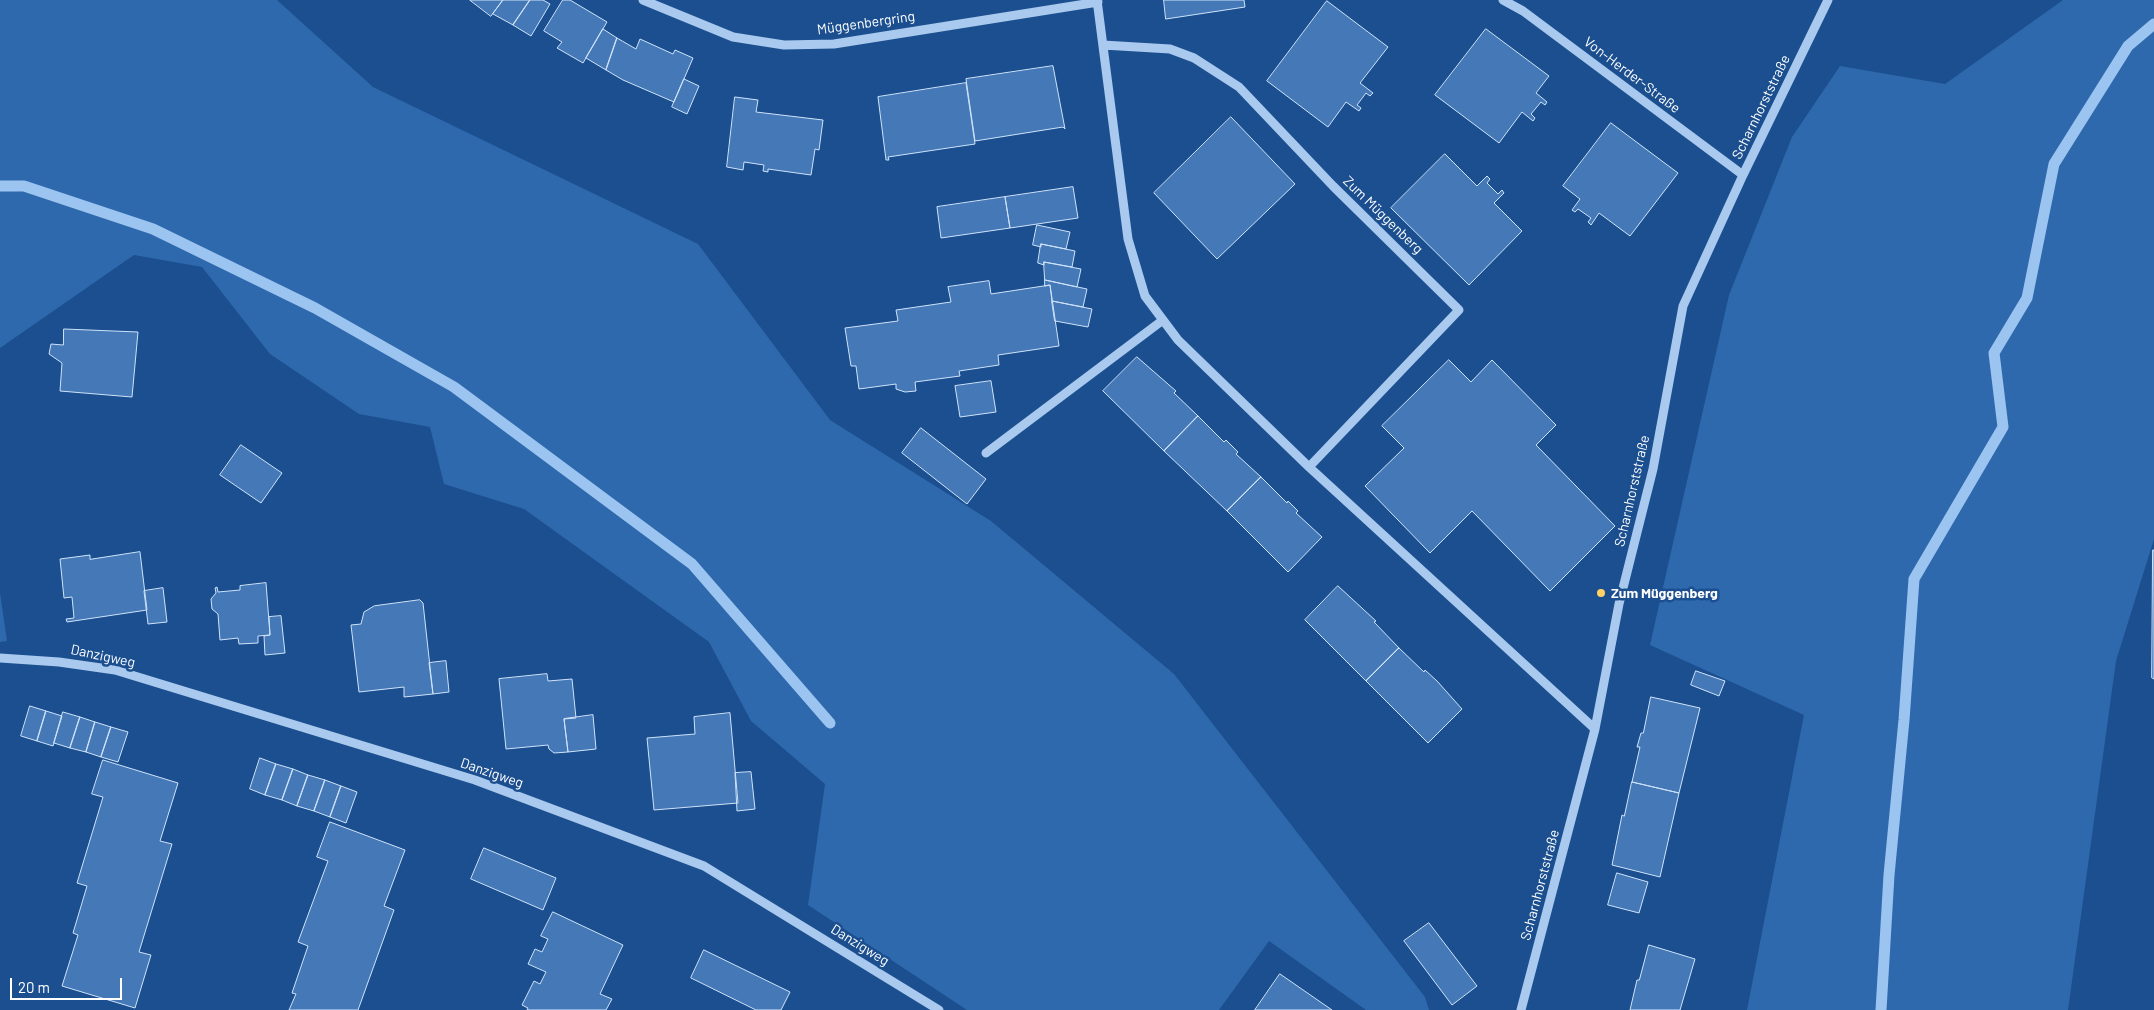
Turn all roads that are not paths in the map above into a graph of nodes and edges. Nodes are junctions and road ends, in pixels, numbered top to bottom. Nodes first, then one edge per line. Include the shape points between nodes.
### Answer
1 (643, 0) edge
2 (1503, 0) edge
3 (1828, 0) edge
4 (1098, 1) edge
5 (1103, 46) junction
6 (1743, 175) junction
7 (1163, 320) junction
8 (986, 453) dead end
9 (1309, 467) junction
10 (0, 658) edge
11 (1595, 729) junction
12 (939, 1010) edge
13 (1521, 1010) edge

1 - 4 street, Müggenbergring via 733,37 784,45 834,44
2 - 6 street, Von-Herder-Straße via 1523,11
3 - 6 street, Scharnhorststraße
4 - 5 street
5 - 7 street via 1128,239 1145,296
5 - 9 street, Zum Müggenberg via 1170,49 1194,58 1239,87 1459,310
6 - 11 street, Scharnhorststraße via 1683,306 1653,469 1619,604
7 - 8 street
7 - 9 street via 1178,340
9 - 11 street
10 - 12 street, Danzigweg via 115,670 475,780 704,866
11 - 13 street, Scharnhorststraße

